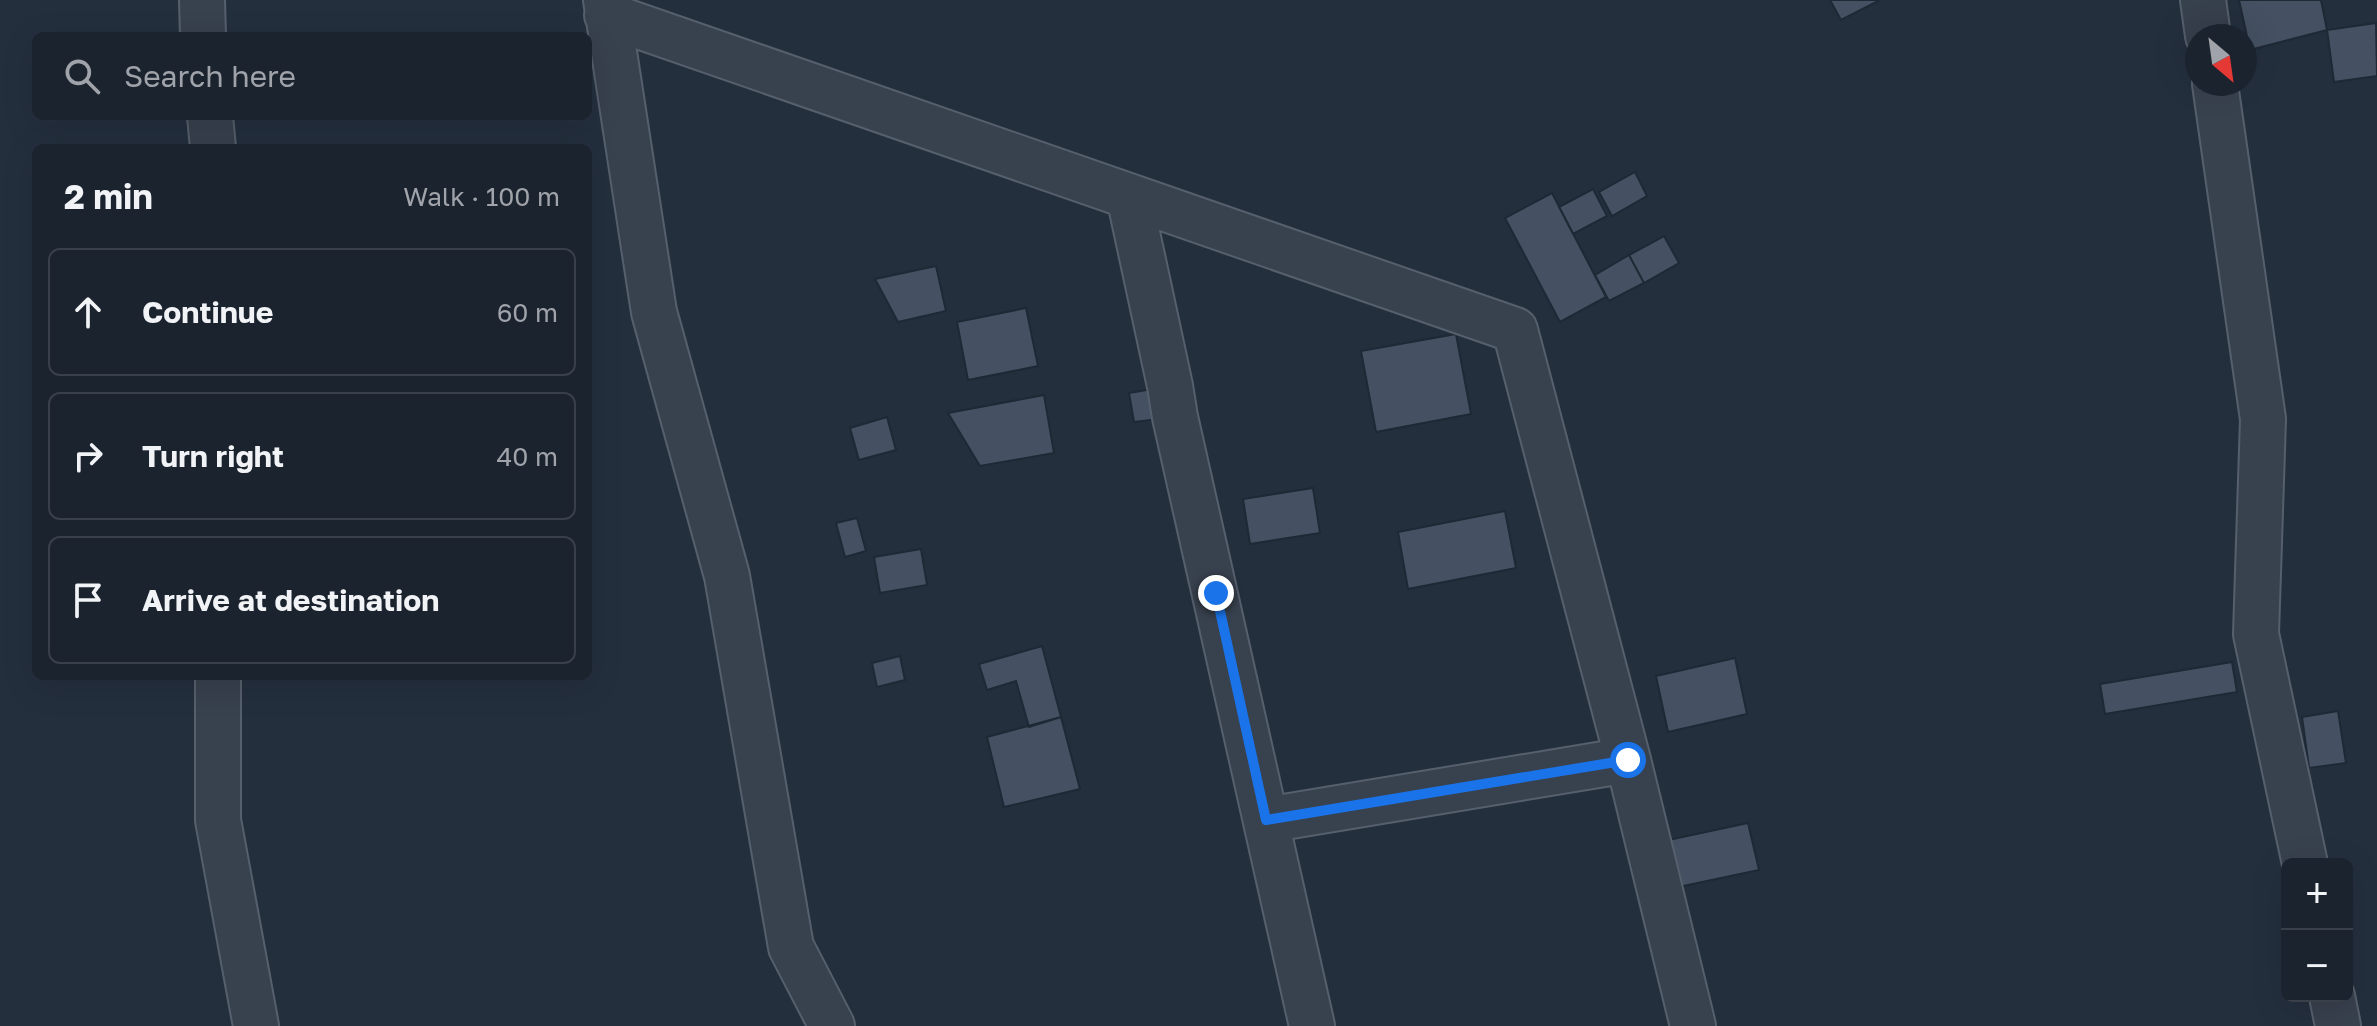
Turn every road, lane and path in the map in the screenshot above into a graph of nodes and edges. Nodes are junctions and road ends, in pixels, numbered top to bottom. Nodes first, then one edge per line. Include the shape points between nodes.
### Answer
1 (202, 0) edge
2 (2202, 0) edge
3 (606, 8) edge
4 (2206, 24) edge
5 (203, 32) edge
6 (2217, 96) edge
7 (210, 120) edge
8 (213, 144) edge
9 (1129, 196) junction
10 (218, 680) edge
11 (1628, 760) junction
12 (1266, 820) junction
13 (2304, 858) edge
14 (2333, 1002) edge
15 (256, 1026) edge
16 (832, 1026) edge
17 (1312, 1026) edge
18 (1693, 1026) edge
19 (2338, 1026) edge

1 - 5 street
2 - 4 street
3 - 9 street
3 - 16 street via 654,312 727,576 791,947
6 - 13 street via 2263,419 2256,634
7 - 8 street
9 - 11 street via 1515,330
9 - 12 street
10 - 15 street via 218,820
11 - 12 street
11 - 18 street
12 - 17 street
14 - 19 street

